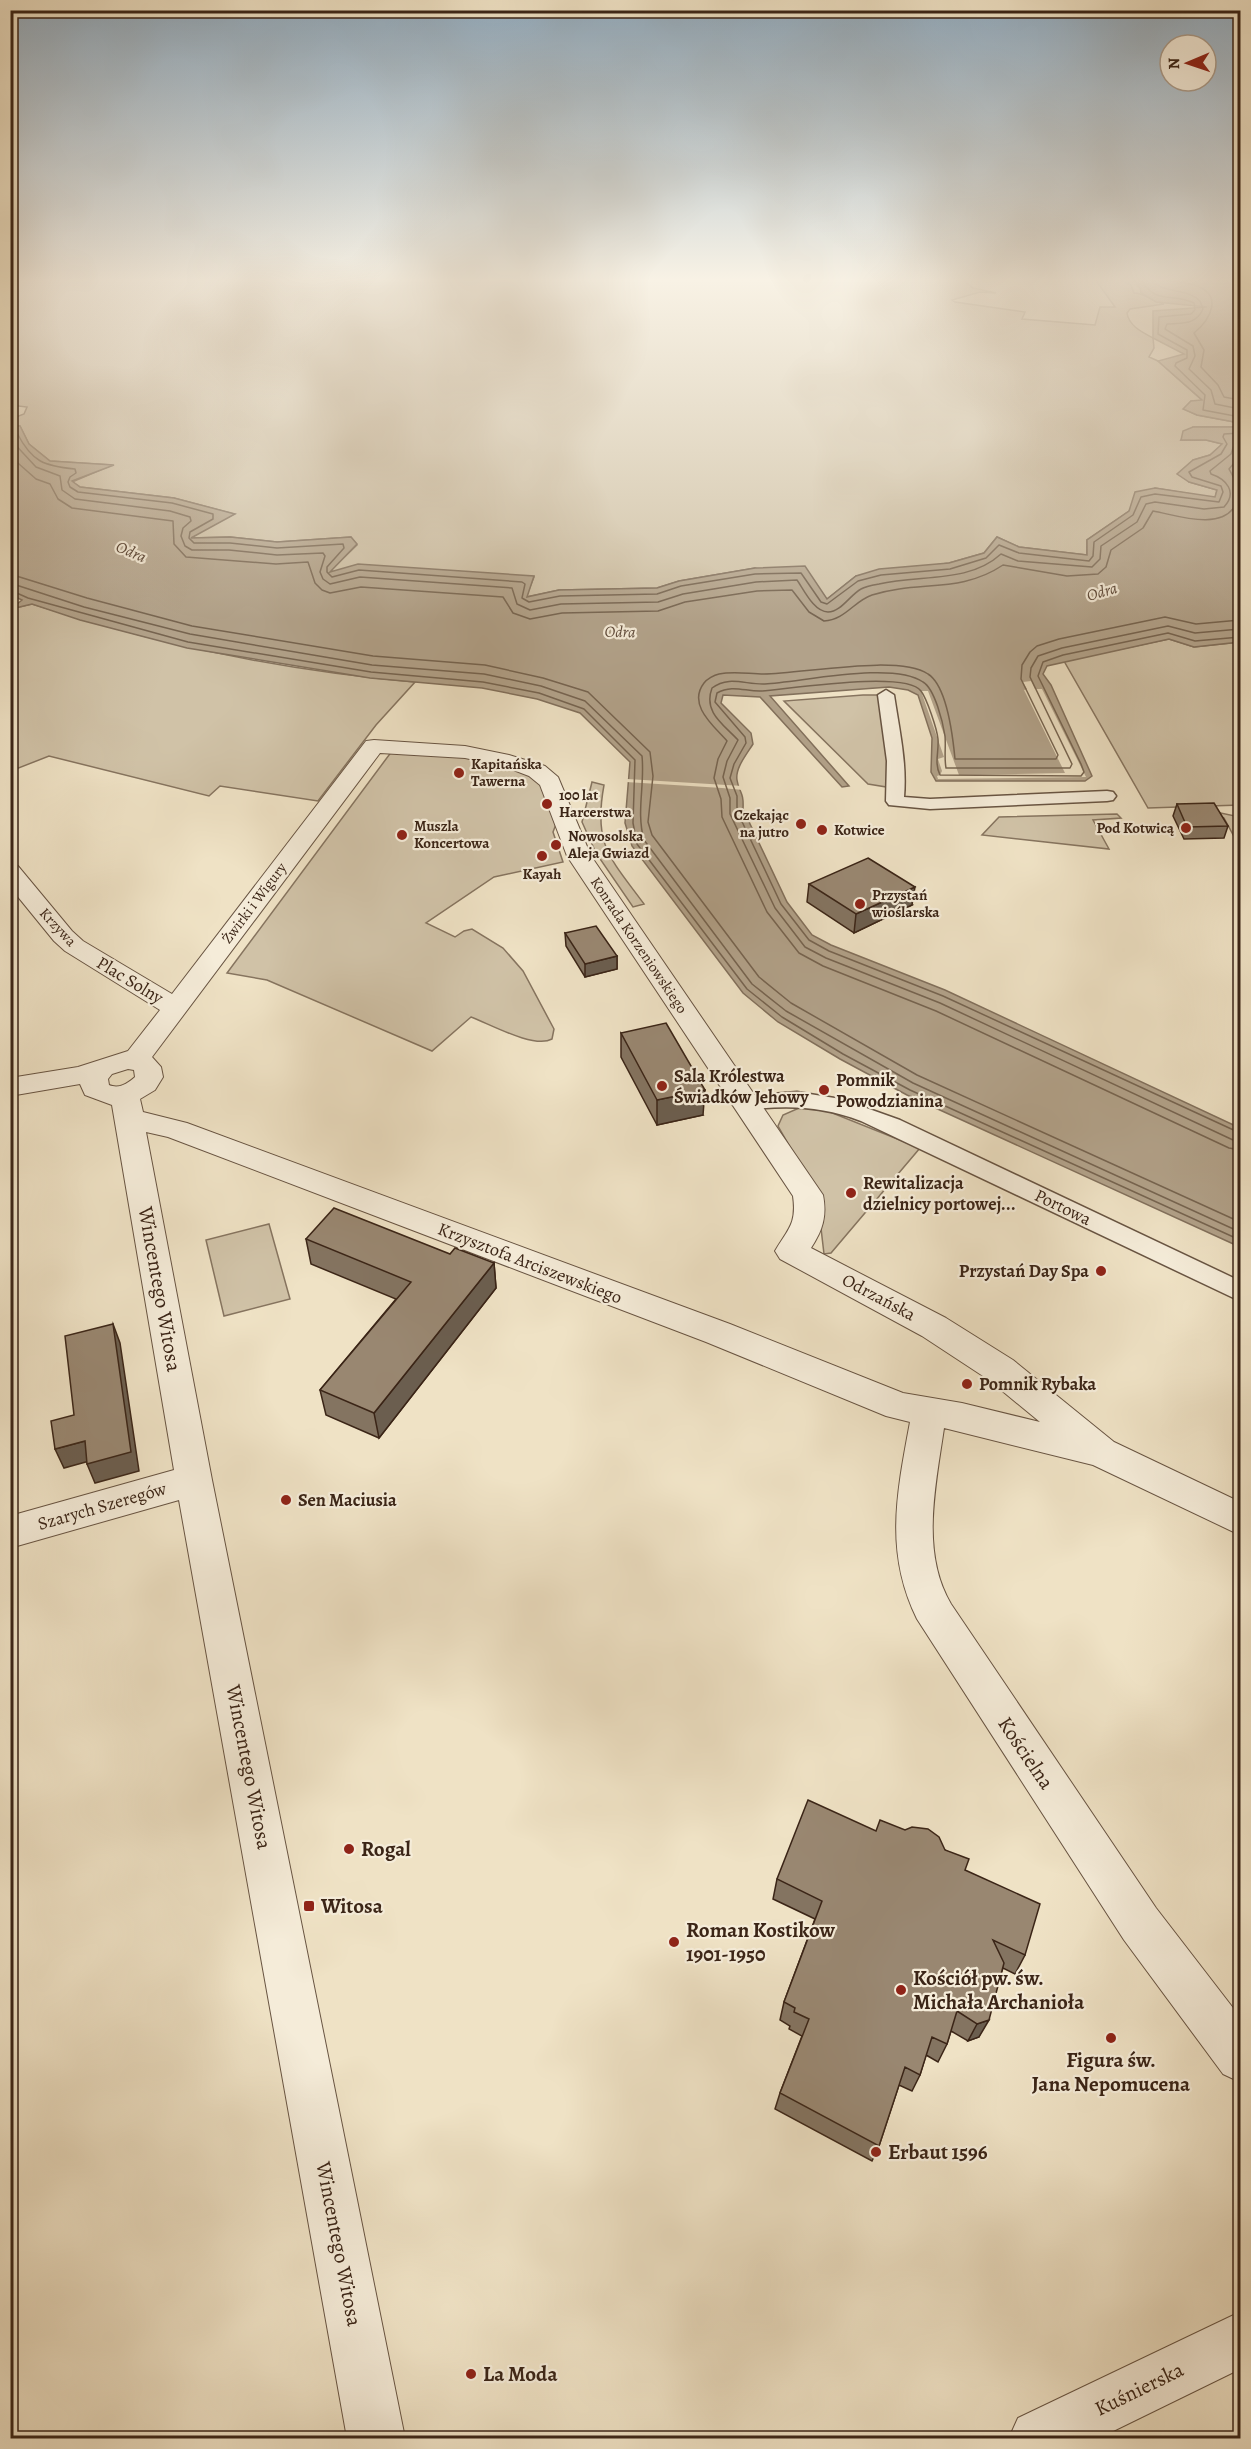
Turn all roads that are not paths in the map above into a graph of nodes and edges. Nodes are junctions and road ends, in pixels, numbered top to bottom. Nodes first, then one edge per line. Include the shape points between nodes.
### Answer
1 (886, 695) dead end
2 (374, 746) joint
3 (1107, 796) dead end
4 (10, 871) edge
5 (84, 953) joint
6 (175, 1008) junction
7 (10, 1087) edge
8 (114, 1093) junction
9 (10, 1100) edge
10 (745, 1103) junction
11 (1240, 1292) edge
12 (929, 1413) junction
13 (1101, 1452) junction
14 (194, 1480) junction
15 (1240, 1519) edge
16 (10, 1532) edge
17 (1240, 2056) edge
18 (1240, 2340) edge
19 (376, 2439) edge
20 (1038, 2439) edge

1 - 3 street via 893,736 895,801 930,804
2 - 6 street, Żwirki i Wigury
2 - 10 street, Konrada Korzeniowskiego via 465,752 537,771 550,782 579,856
4 - 5 street, Krzywa via 63,936
5 - 6 street, Plac Solny
6 - 8 street, Żwirki i Wigury via 135,1061 118,1061
7 - 8 street via 83,1075
8 - 9 street via 84,1089
8 - 12 street, Krzysztofa Arciszewskiego via 177,1130 709,1330 898,1406
8 - 14 street, Wincentego Witosa
10 - 11 street, Portowa via 797,1099 855,1110
10 - 13 street, Odrzańska via 808,1195 809,1220 804,1236 792,1251 934,1327 1001,1370
12 - 13 street, Odrzańska via 962,1417
12 - 17 street, Kościelna via 915,1503 915,1549 926,1595 949,1636 1140,1924
13 - 15 street, Odrzańska
14 - 16 street, Szarych Szeregów
14 - 19 street, Wincentego Witosa
18 - 20 street, Kuśnierska

